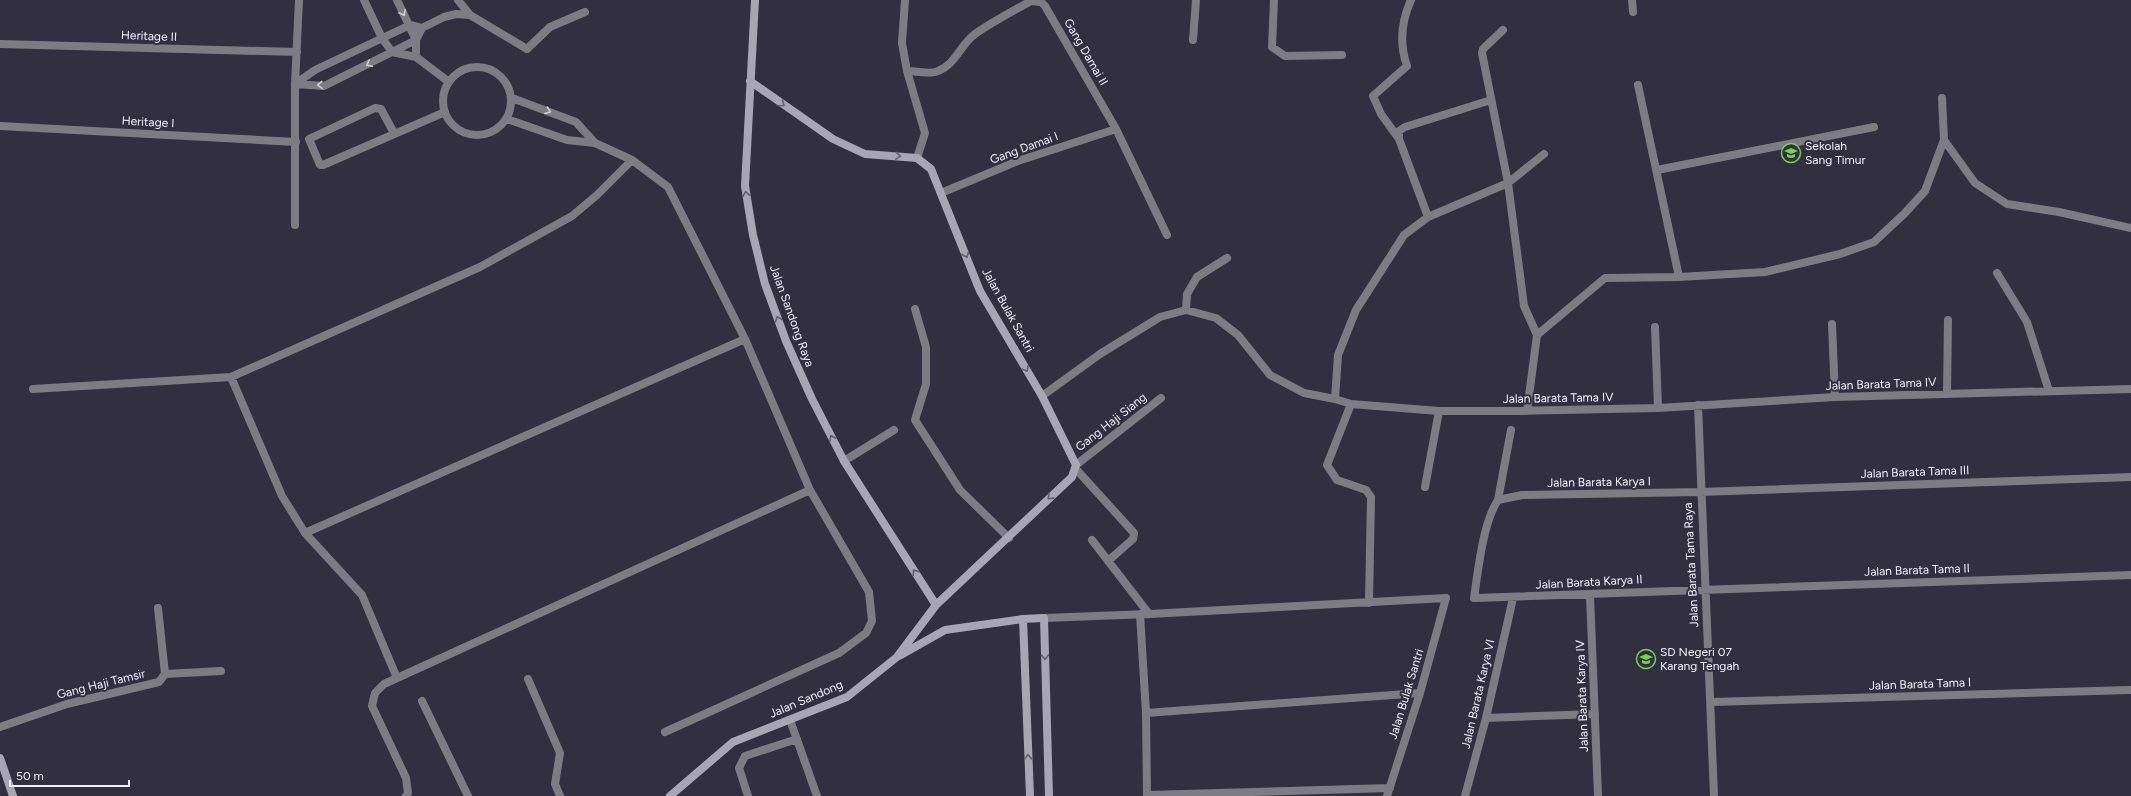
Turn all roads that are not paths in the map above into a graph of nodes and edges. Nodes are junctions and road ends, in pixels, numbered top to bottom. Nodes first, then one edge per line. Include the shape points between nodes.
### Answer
1 (299, 0) edge
2 (364, 0) edge
3 (397, 0) edge
4 (458, 0) edge
5 (755, 0) edge
6 (905, 0) edge
7 (1196, 0) edge
8 (1274, 0) edge
9 (1411, 0) edge
10 (1632, 0) edge
11 (586, 12) dead end
12 (1633, 12) dead end
13 (470, 15) junction
14 (410, 25) junction
15 (422, 28) junction
16 (1503, 30) dead end
17 (382, 38) junction
18 (416, 40) junction
19 (1193, 40) dead end
20 (0, 44) edge
21 (297, 52) junction
22 (392, 52) junction
23 (1342, 55) dead end
24 (416, 57) junction
25 (907, 70) junction
26 (750, 81) junction
27 (449, 82) junction
28 (295, 84) junction
29 (1638, 85) dead end
30 (512, 98) junction
31 (1942, 98) dead end
32 (1491, 100) junction
33 (444, 112) junction
34 (507, 119) junction
35 (0, 126) edge
36 (1874, 127) dead end
37 (1116, 129) junction
38 (394, 133) junction
39 (1399, 139) junction
40 (1944, 140) junction
41 (296, 142) junction
42 (595, 143) junction
43 (1544, 154) dead end
44 (917, 158) junction
45 (632, 160) junction
46 (1657, 170) junction
47 (1508, 183) junction
48 (941, 193) junction
49 (1428, 217) junction
50 (295, 225) dead end
51 (2131, 228) edge
52 (1167, 235) dead end
53 (1228, 258) dead end
54 (1997, 273) dead end
55 (1679, 277) junction
56 (915, 309) dead end
57 (1186, 310) junction
58 (1948, 320) dead end
59 (1832, 324) dead end
60 (1655, 327) dead end
61 (1537, 335) junction
62 (745, 339) junction
63 (231, 377) junction
64 (33, 389) dead end
65 (2131, 389) edge
66 (2049, 392) junction
67 (1947, 394) junction
68 (1042, 396) junction
69 (1160, 398) dead end
70 (1334, 398) junction
71 (1835, 398) junction
72 (1351, 404) junction
73 (1698, 405) junction
74 (1658, 408) junction
75 (1439, 410) junction
76 (1527, 411) junction
77 (894, 430) dead end
78 (1510, 430) dead end
79 (844, 461) junction
80 (1075, 466) junction
81 (2131, 477) edge
82 (1425, 487) dead end
83 (810, 490) junction
84 (1700, 492) junction
85 (1498, 500) junction
86 (305, 533) junction
87 (1009, 538) junction
88 (1092, 540) dead end
89 (1108, 561) junction
90 (2131, 575) edge
91 (1704, 589) junction
92 (1590, 595) junction
93 (1513, 598) junction
94 (1369, 603) junction
95 (936, 605) junction
96 (158, 608) dead end
97 (1145, 614) junction
98 (1023, 618) junction
99 (1044, 618) junction
100 (897, 657) junction
101 (221, 671) dead end
102 (166, 674) junction
103 (397, 678) junction
104 (528, 679) dead end
105 (2131, 690) edge
106 (1420, 693) junction
107 (422, 701) dead end
108 (1711, 702) junction
109 (1146, 712) junction
110 (1595, 714) junction
111 (1486, 718) junction
112 (790, 720) junction
113 (0, 728) edge
114 (665, 732) dead end
115 (797, 739) junction
116 (0, 758) edge
117 (1388, 792) edge
118 (12, 796) edge
119 (406, 796) edge
120 (468, 796) edge
121 (560, 796) edge
122 (670, 796) edge
123 (748, 796) edge
124 (817, 796) edge
125 (1030, 796) edge
126 (1050, 796) edge
127 (1147, 796) edge
128 (1465, 796) edge
129 (1598, 796) edge
130 (1714, 796) edge

1 - 21 street
2 - 17 street
3 -> 14 street
4 - 13 street
5 - 26 street, Jalan Sandong Raya
6 - 25 street via 902,43
7 - 19 street
8 - 23 street via 1272,47 1285,56
9 - 39 street via 1404,16 1401,50 1407,66 1373,96 1381,114
10 - 12 street
11 - 13 street via 550,27 527,49
13 - 15 street via 456,14 444,17
14 - 15 street
14 - 17 street
14 - 18 street
15 - 18 street
16 - 32 street via 1482,53
17 - 22 street
17 - 28 street via 315,70
18 - 22 street
18 - 24 street
20 - 21 street, Heritage II
21 - 28 street
22 - 24 street
22 -> 28 street via 324,86
24 - 27 street
25 - 37 street, Gang Damai II via 942,70 975,34 1031,1 1041,2
25 - 44 street via 925,133
26 -> 44 street via 834,139 864,154
79 -> 26 street, Jalan Sandong Raya via 786,341 765,284 745,186
27 - 30 street via 461,71 478,67 494,71 506,82
27 - 33 street via 443,96
28 - 41 street
29 - 46 street
30 - 34 street
30 -> 42 street via 576,122
31 - 40 street
32 - 39 street via 1405,127 1400,130
32 - 47 street
33 - 34 street via 452,125 466,134 481,135 496,130
33 - 38 street
34 - 42 street via 567,140
35 - 41 street, Heritage I
36 - 46 street
37 - 48 street, Gang Damai I via 1018,161
37 - 52 street
38 - 38 street via 323,165 320,165 309,139 375,108 381,109
39 - 49 street
40 - 51 street via 1975,183 2007,204 2059,212
40 - 55 street via 1925,191 1874,242 1840,254 1765,272
41 - 50 street
42 - 45 street
43 - 47 street
44 - 48 street, Jalan Bulak Santri via 931,169
45 - 62 street via 668,187
45 - 63 street via 597,196 572,216 480,267
46 - 55 street
47 - 49 street
47 - 61 street via 1524,306
48 -> 68 street, Jalan Bulak Santri via 980,291
49 - 70 street via 1404,235 1356,310 1338,355
53 - 57 street via 1197,277 1187,294
54 - 66 street via 2027,322
55 - 61 street via 1605,278
56 - 87 street via 926,347 926,384 915,420 960,490
57 - 68 street via 1160,318 1100,354
57 - 70 street, Jalan Barata Tama IV via 1216,318 1238,335 1270,374 1304,393
58 - 67 street
59 - 71 street
60 - 74 street
61 - 76 street
62 - 83 street
62 - 86 street
63 - 64 street
63 - 86 street via 282,496
65 - 66 street, Jalan Barata Tama IV
66 - 67 street, Jalan Barata Tama IV
67 - 71 street, Jalan Barata Tama IV
68 - 80 street, Jalan Bulak Santri
69 - 80 street, Gang Haji Siang
70 - 72 street, Jalan Barata Tama IV
71 - 73 street, Jalan Barata Tama IV
72 - 75 street, Jalan Barata Tama IV
72 - 94 street via 1327,465 1337,480 1366,490 1372,496
73 - 74 street, Jalan Barata Tama IV
73 - 84 street, Jalan Barata Tama Raya
74 - 76 street, Jalan Barata Tama IV
75 - 76 street, Jalan Barata Tama IV
75 - 82 street
77 - 79 street
78 - 85 street
95 -> 79 street, Jalan Sandong Raya
80 -> 87 street via 1072,477
80 - 89 street via 1134,533 1133,539
81 - 84 street, Jalan Barata Tama III
83 - 103 street
83 - 114 street via 869,592 872,621 866,633 839,654
84 - 85 street, Jalan Barata Karya I via 1522,495
84 - 91 street, Jalan Barata Tama Raya
85 - 93 street, Jalan Barata Karya II via 1492,509 1487,528 1474,598
86 - 103 street via 362,595
87 - 95 street
88 - 89 street
89 - 97 street
90 - 91 street, Jalan Barata Tama II
91 - 92 street, Jalan Barata Karya II
91 - 108 street, Jalan Barata Tama Raya
92 - 93 street, Jalan Barata Karya II
92 - 110 street, Jalan Barata Karya IV
93 - 111 street, Jalan Barata Karya VI
94 - 97 street
94 - 106 street, Jalan Bulak Santri via 1446,598
95 - 100 street, Jalan Sandong
96 - 102 street
97 - 99 street
97 - 109 street
98 - 99 street
98 - 100 street via 945,630
125 -> 98 street
99 -> 126 street
100 - 112 street, Jalan Sandong via 847,697
101 - 102 street
102 - 113 street, Gang Haji Tamsir via 159,682 67,704
103 - 119 street via 384,684 375,693 372,706 406,778
104 - 121 street via 560,753 555,784
105 - 108 street, Jalan Barata Tama I
106 - 109 street
106 - 117 street, Jalan Bulak Santri
107 - 120 street
108 - 130 street, Jalan Barata Tama Raya
109 - 127 street
110 - 111 street
110 - 129 street, Jalan Barata Karya IV
111 - 128 street, Jalan Barata Karya VI
112 - 115 street
112 - 122 street, Jalan Sandong via 733,742
115 - 123 street via 745,756 739,768
115 - 124 street
116 - 118 street
117 - 127 street

